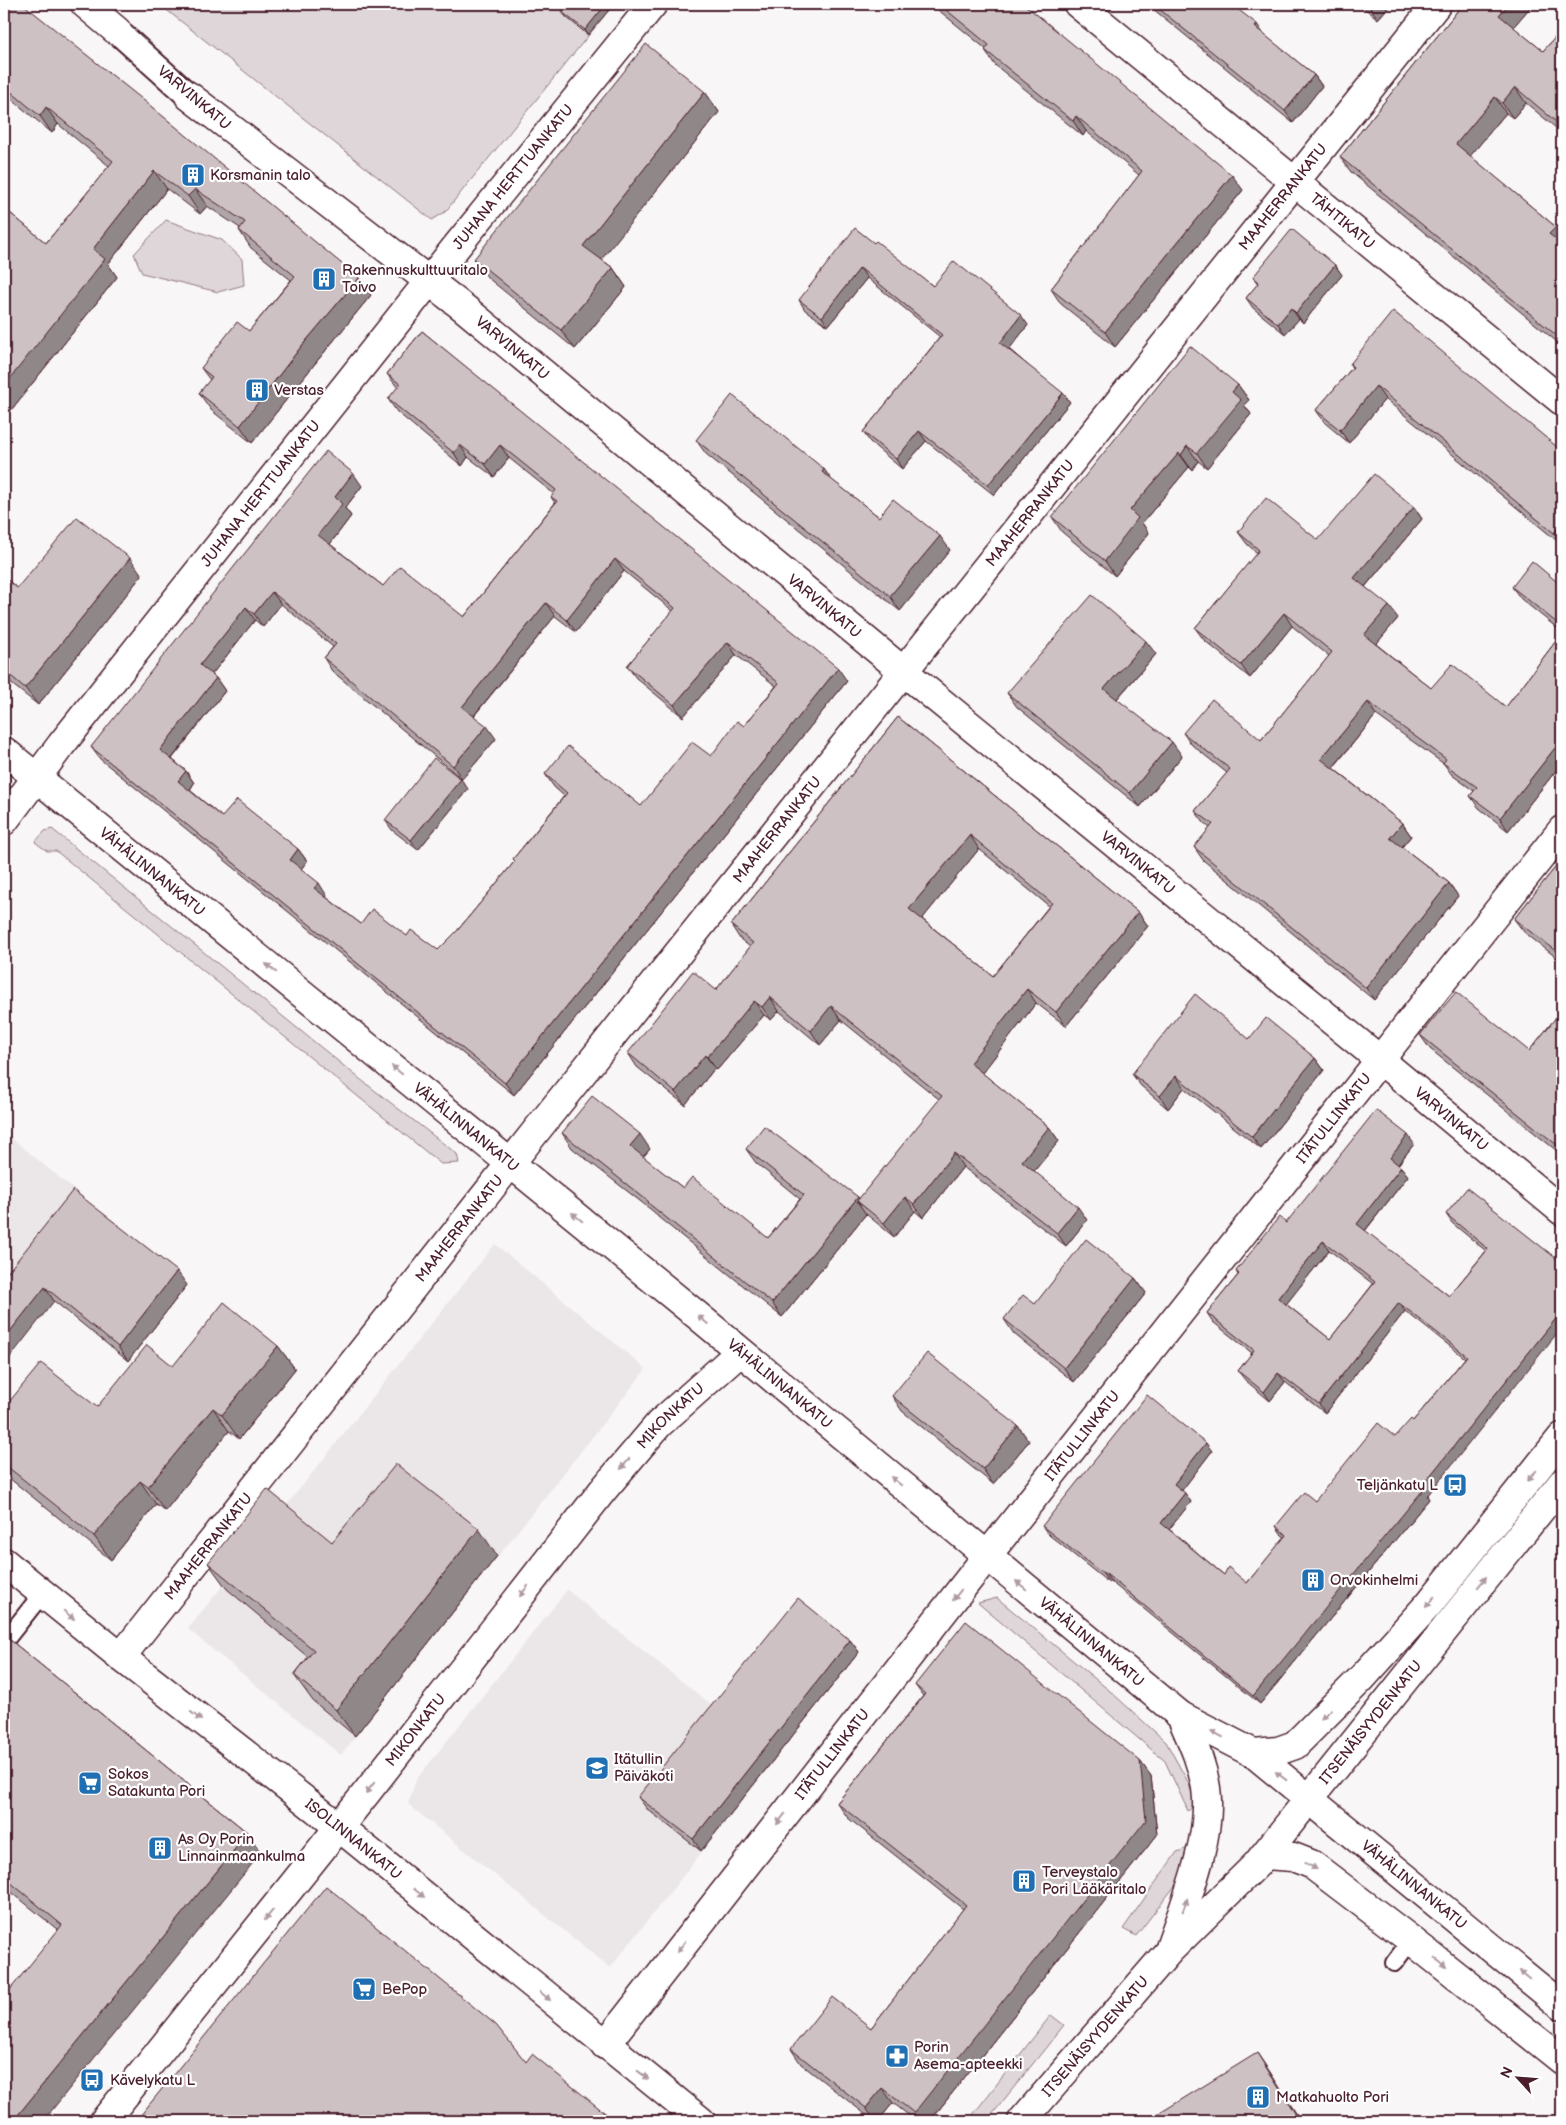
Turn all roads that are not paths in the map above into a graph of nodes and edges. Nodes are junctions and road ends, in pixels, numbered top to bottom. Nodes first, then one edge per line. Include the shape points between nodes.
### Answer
1 (85, 4) edge
2 (653, 4) edge
3 (1078, 4) edge
4 (1437, 4) edge
5 (117, 31) joint
6 (189, 96) joint
7 (1295, 182) junction
8 (430, 281) junction
9 (1562, 401) edge
10 (903, 671) junction
11 (4, 751) edge
12 (37, 778) junction
13 (4, 822) edge
14 (1562, 830) edge
15 (1379, 1059) junction
16 (511, 1163) junction
17 (1562, 1211) edge
18 (740, 1352) junction
19 (1562, 1438) edge
20 (1562, 1483) edge
21 (987, 1556) junction
22 (4, 1562) edge
23 (42, 1594) junction
24 (4, 1642) edge
25 (120, 1657) junction
26 (1181, 1716) junction
27 (1265, 1752) junction
28 (1310, 1798) junction
29 (339, 1827) junction
30 (1265, 1855) junction
31 (1411, 1940) junction
32 (1169, 1951) junction
33 (1394, 1963) dead end
34 (1562, 2006) edge
35 (605, 2045) junction
36 (1562, 2060) edge
37 (104, 2121) edge
38 (701, 2121) edge
39 (1022, 2121) edge

1 - 5 street, VARVINKATU
2 - 8 street, JUHANA HERTTUANKATU
3 - 7 street, TÄHTIKATU
4 - 7 street, MAAHERRANKATU
5 - 6 street, VARVINKATU
6 - 8 street, VARVINKATU
7 - 9 street, TÄHTIKATU
7 - 10 street, MAAHERRANKATU
8 - 10 street, VARVINKATU
8 - 12 street, JUHANA HERTTUANKATU
10 - 15 street, VARVINKATU
10 - 16 street, MAAHERRANKATU
11 - 12 street, VÄHÄLINNANKATU
12 - 13 street, JUHANA HERTTUANKATU
16 -> 12 street, VÄHÄLINNANKATU
14 - 15 street, ITÄTULLINKATU
15 - 17 street, VARVINKATU
15 - 21 street, ITÄTULLINKATU
18 -> 16 street, VÄHÄLINNANKATU
16 - 25 street, MAAHERRANKATU
21 -> 18 street, VÄHÄLINNANKATU
18 -> 29 street, MIKONKATU via 659,1424 603,1490
19 -> 27 street, ITSENÄISYYDENKATU via 1428,1605 1373,1666 1294,1745
28 -> 20 street, ITSENÄISYYDENKATU
26 -> 21 street, VÄHÄLINNANKATU
21 -> 35 street, ITÄTULLINKATU
22 - 23 street, ISOLINNANKATU
23 - 24 lane
23 -> 25 street, ISOLINNANKATU
25 -> 29 street, ISOLINNANKATU
27 -> 26 street, VÄHÄLINNANKATU
32 -> 26 street, ITSENÄISYYDENKATU via 1193,1882 1205,1831 1206,1790 1198,1754
28 -> 27 street, VÄHÄLINNANKATU
28 - 30 street, ITSENÄISYYDENKATU
34 -> 28 street, VÄHÄLINNANKATU
29 -> 35 street, ISOLINNANKATU
29 -> 37 street, MIKONKATU
30 -> 31 street via 1293,1857 1311,1864
30 - 32 street, ITSENÄISYYDENKATU
31 - 33 lane
31 -> 36 street
32 - 39 street, ITSENÄISYYDENKATU
35 -> 38 street, ISOLINNANKATU

